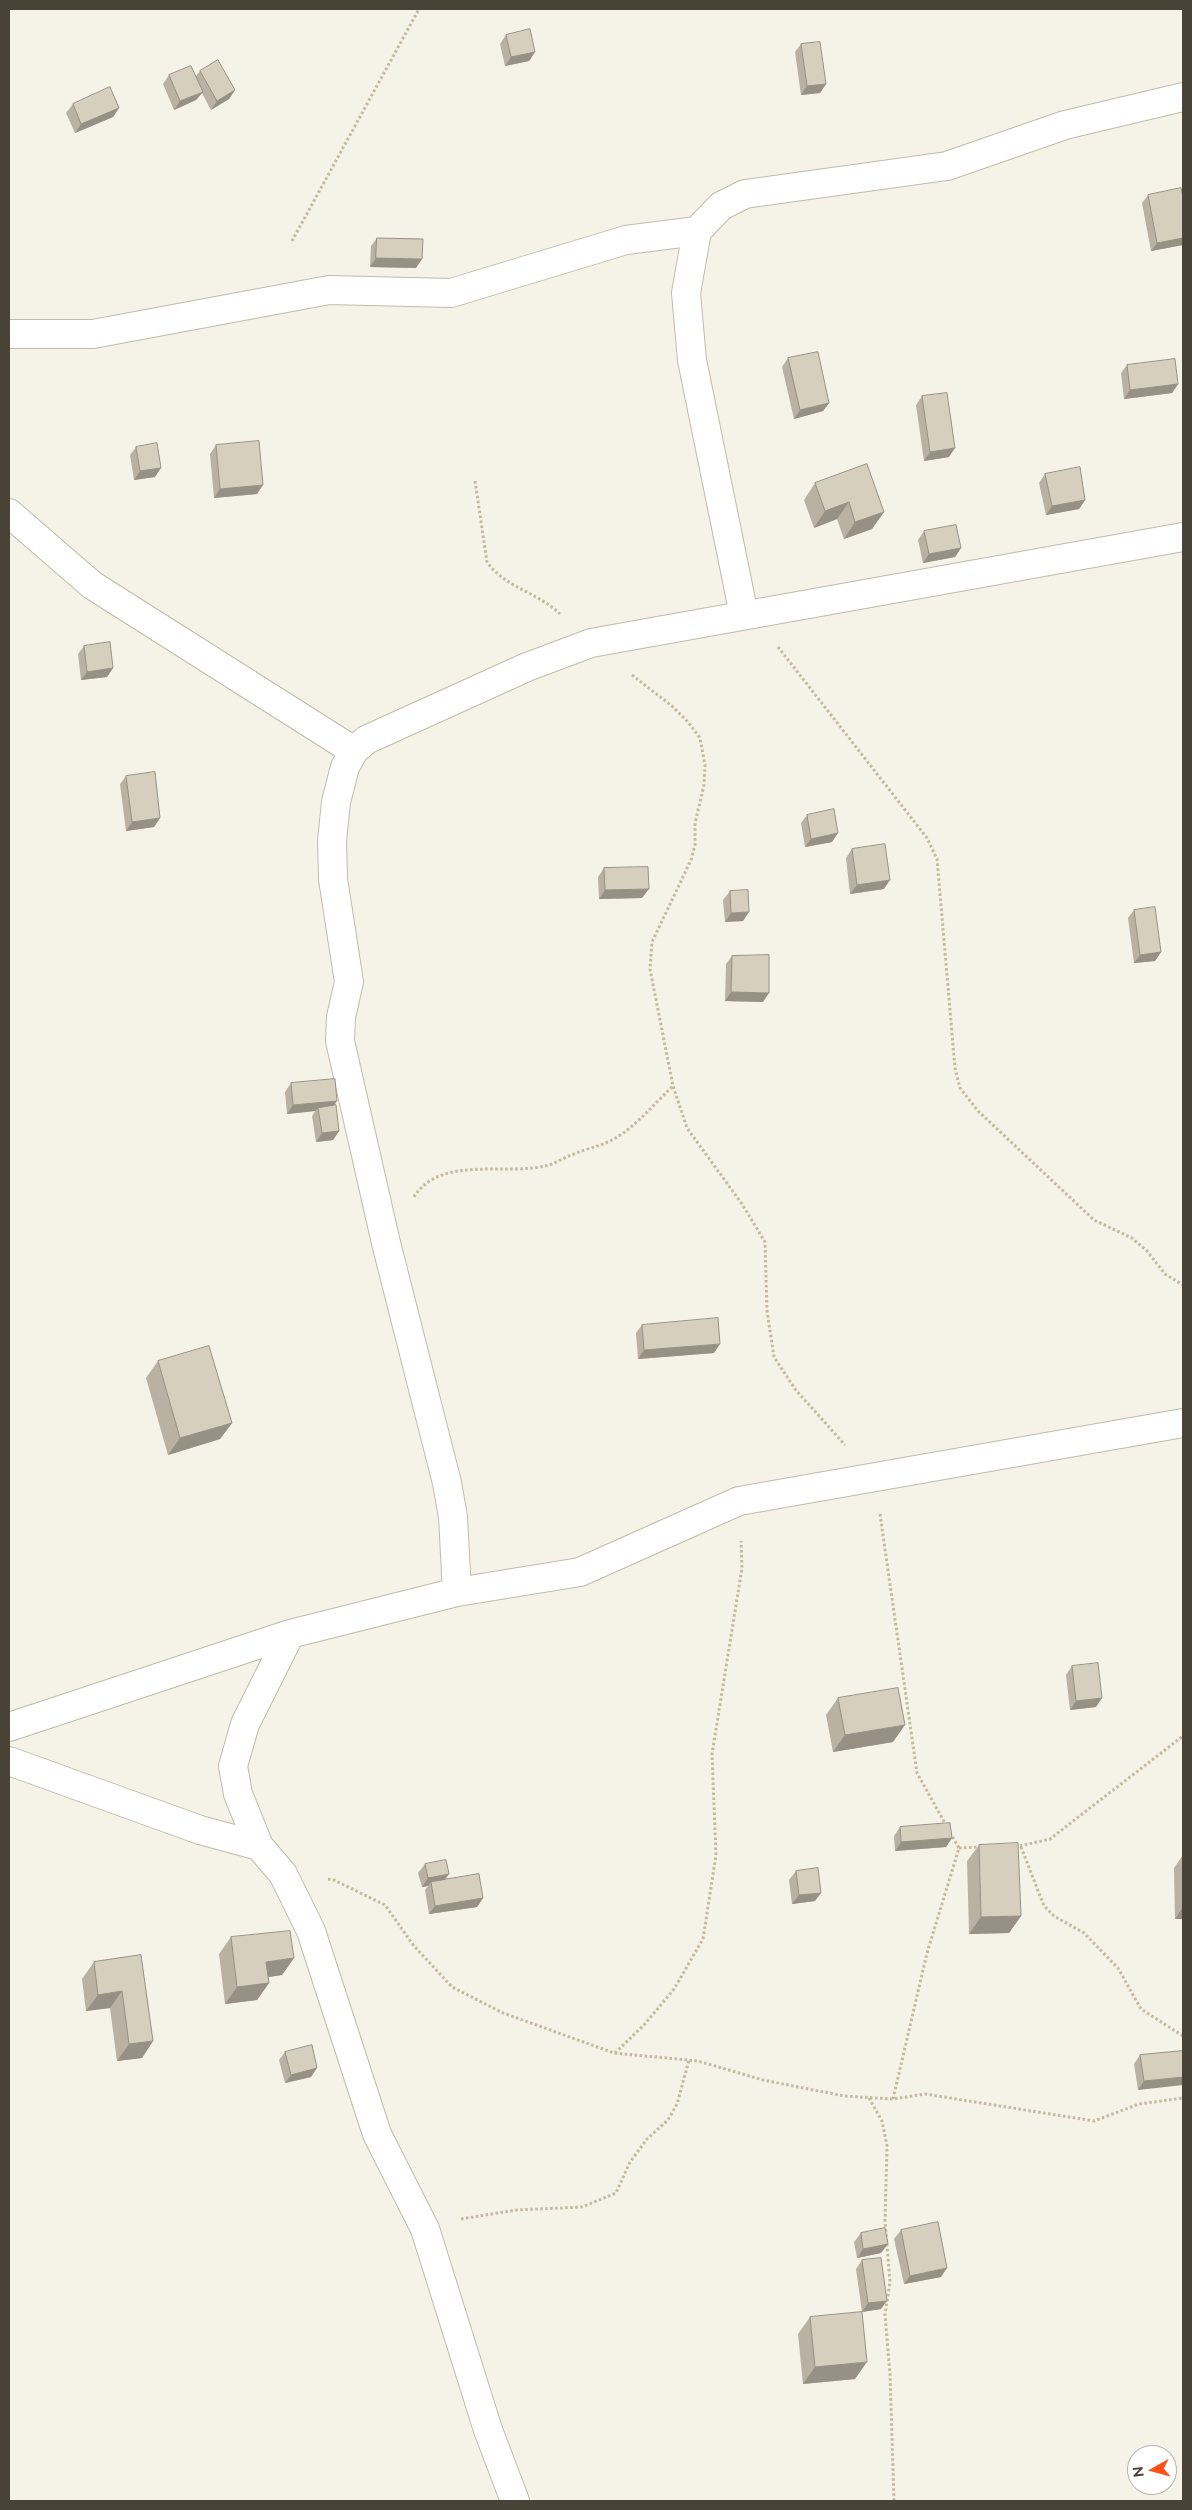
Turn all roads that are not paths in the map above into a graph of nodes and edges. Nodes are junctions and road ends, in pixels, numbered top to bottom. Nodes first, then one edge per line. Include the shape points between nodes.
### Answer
1 (1183, 97) edge
2 (697, 231) junction
3 (9, 334) edge
4 (9, 513) edge
5 (1183, 537) edge
6 (751, 615) junction
7 (354, 751) junction
8 (1183, 1423) edge
9 (457, 1592) junction
10 (290, 1634) junction
11 (9, 1727) edge
12 (9, 1761) edge
13 (259, 1846) junction
14 (516, 2501) edge

1 - 2 street via 1064,125 947,166 745,194 721,206
2 - 3 street via 626,240 451,293 329,290 93,334
2 - 6 street via 686,293 692,360
4 - 7 street via 92,585
5 - 6 street
6 - 7 street via 591,644 527,667 366,740
7 - 9 street via 345,767 338,793 332,841 333,879 349,982 341,1017 340,1041 386,1243 447,1483 453,1517
8 - 9 street via 739,1501 580,1572
9 - 10 street
10 - 11 street
10 - 13 street via 245,1724 234,1766 238,1794
12 - 13 street via 200,1830
13 - 14 street via 283,1874 311,1931 377,2134 425,2229 488,2430

